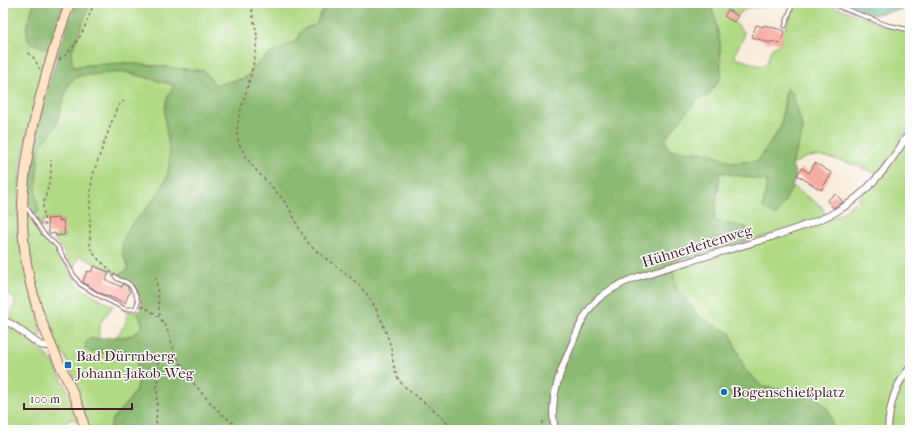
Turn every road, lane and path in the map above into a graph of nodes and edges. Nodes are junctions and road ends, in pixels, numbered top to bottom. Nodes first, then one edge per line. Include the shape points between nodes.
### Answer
1 (70, 3) edge
2 (94, 3) edge
3 (252, 3) edge
4 (793, 3) edge
5 (830, 3) edge
6 (785, 26) dead end
7 (910, 30) edge
8 (28, 53) dead end
9 (49, 67) junction
10 (45, 81) junction
11 (124, 101) dead end
12 (910, 131) edge
13 (51, 160) dead end
14 (22, 200) junction
15 (46, 236) junction
16 (115, 276) joint
17 (156, 277) dead end
18 (138, 304) junction
19 (160, 317) junction
20 (3, 320) edge
21 (51, 345) junction
22 (158, 362) dead end
23 (910, 368) edge
24 (543, 420) dead end
25 (85, 430) edge
26 (156, 430) edge
27 (243, 430) edge
28 (452, 430) edge
29 (543, 430) edge
30 (555, 430) edge
31 (888, 430) edge

1 - 9 main road
2 - 9 path via 76,45
3 - 28 path via 257,38 250,79 239,117 237,134 241,148 287,205 311,245 365,292 382,321 398,379 431,407
4 - 6 lane
5 - 7 lane via 887,25
8 - 10 path via 36,60
9 - 10 main road
10 - 14 main road via 27,154
11 - 16 path via 116,110 94,171 90,201 90,248
12 - 30 street, Hühnerleitenweg via 892,160 867,188 850,204 830,215 792,230 634,279 619,285 598,299 584,317 554,394 552,410
13 - 15 path via 51,176 43,206
14 - 15 lane
14 - 21 main road via 23,236 29,279
15 - 18 lane via 60,250 80,284 125,308 134,309
16 - 18 lane via 131,286
17 - 19 path
18 - 19 path
19 - 27 path via 165,323 180,363 190,377 214,406
20 - 21 street via 40,345
21 - 25 main road via 77,401
22 - 26 path
23 - 31 street via 904,374 893,400
24 - 29 path

